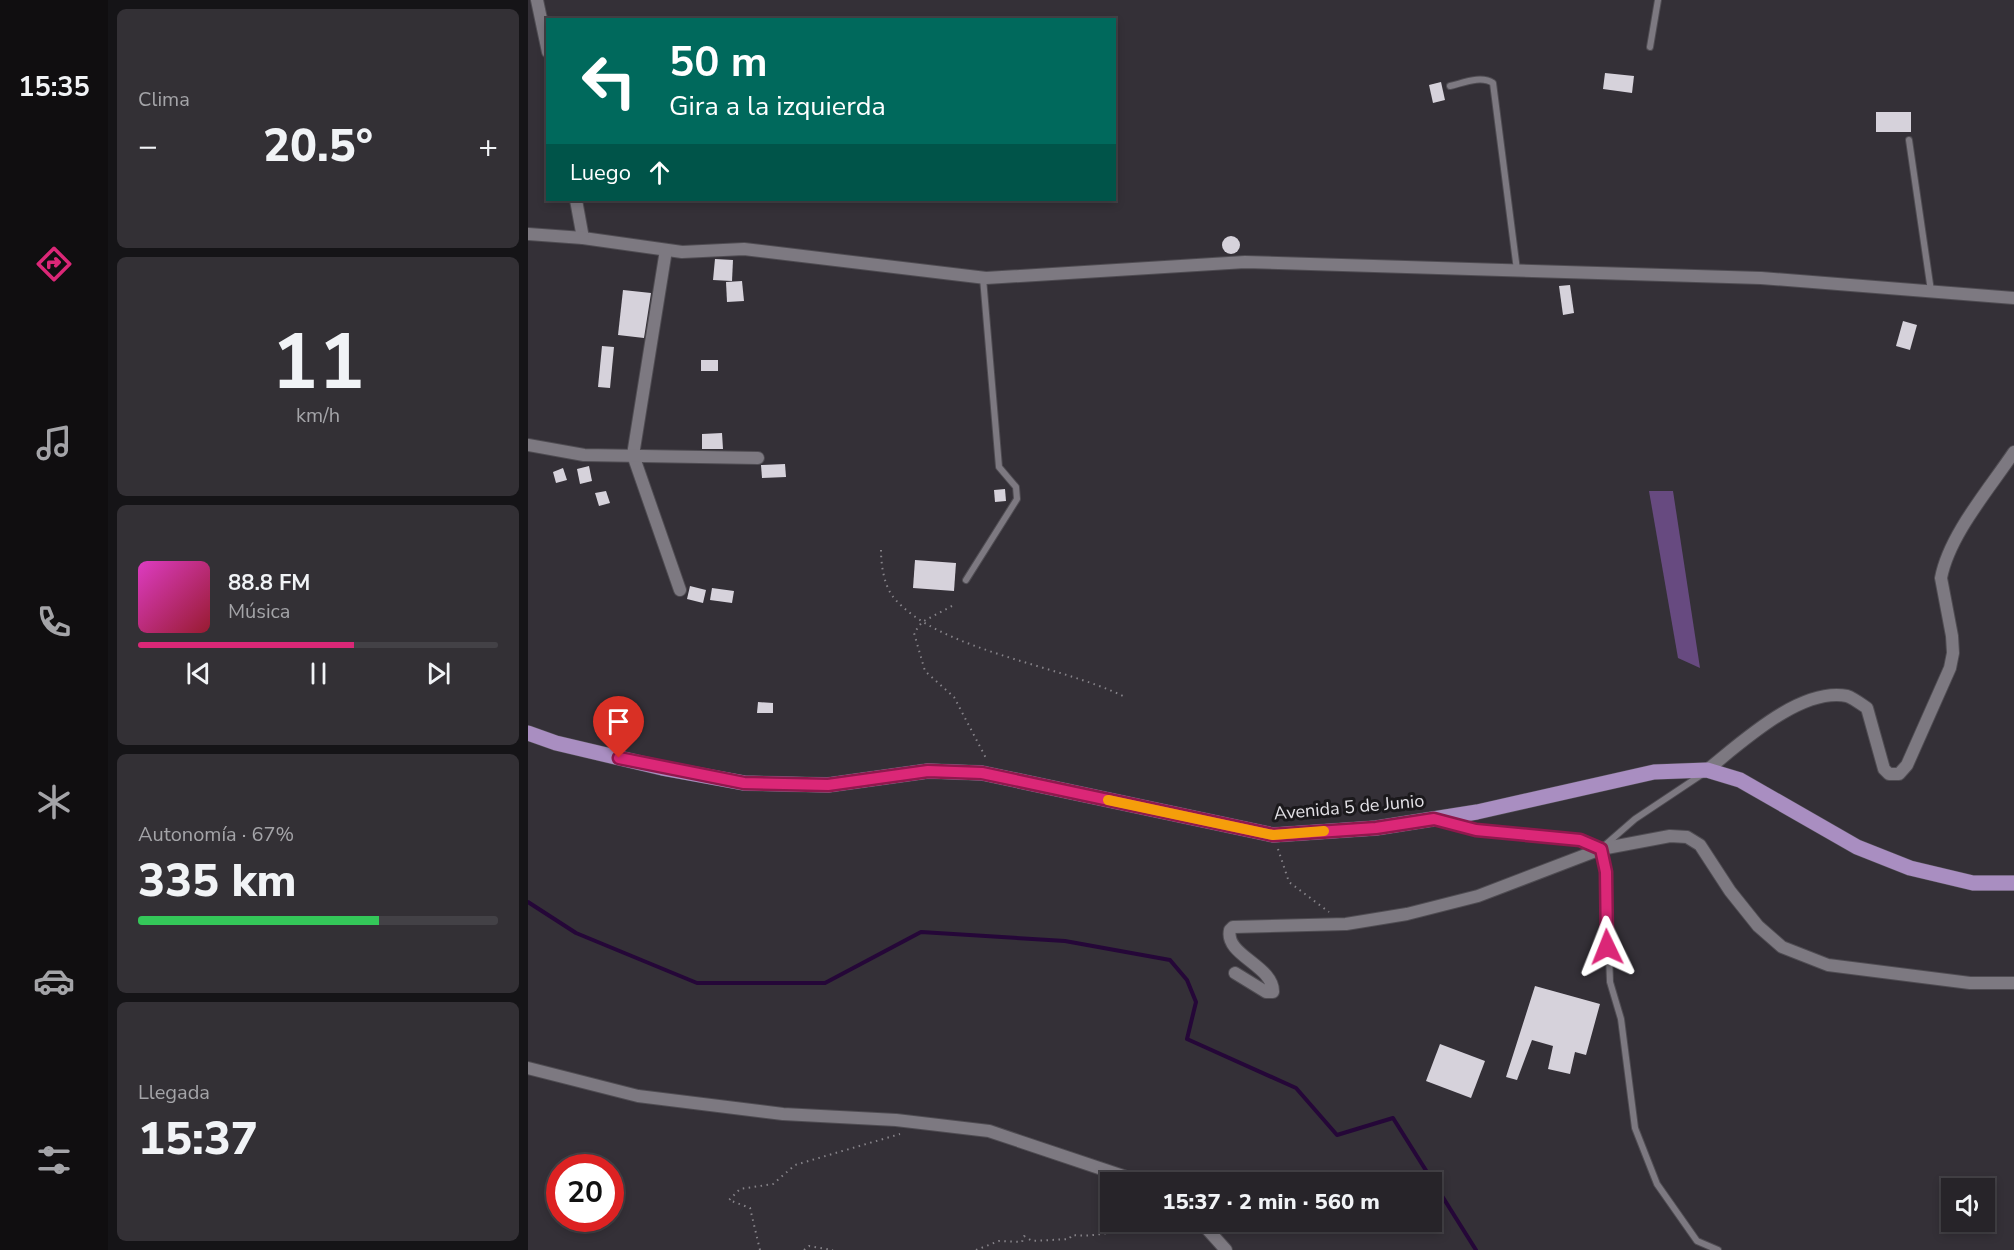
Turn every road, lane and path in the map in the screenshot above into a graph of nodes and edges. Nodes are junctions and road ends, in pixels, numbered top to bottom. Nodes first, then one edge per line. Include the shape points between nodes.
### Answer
1 (537, 0) edge
2 (1658, 0) edge
3 (546, 43) edge
4 (1650, 47) dead end
5 (1450, 86) dead end
6 (1909, 140) dead end
7 (576, 201) edge
8 (528, 234) edge
9 (583, 238) junction
10 (666, 250) junction
11 (1517, 270) junction
12 (983, 277) junction
13 (1931, 292) junction
14 (2014, 298) edge
15 (528, 445) edge
16 (2014, 452) edge
17 (633, 455) junction
18 (758, 458) dead end
19 (881, 550) dead end
20 (966, 580) dead end
21 (680, 590) dead end
22 (952, 606) dead end
23 (922, 622) junction
24 (1123, 696) dead end
25 (528, 732) edge
26 (1707, 770) junction
27 (995, 776) junction
28 (1434, 819) junction
29 (1273, 835) junction
30 (1601, 849) junction
31 (2014, 883) edge
32 (1346, 924) junction
33 (1234, 973) dead end
34 (2014, 983) edge
35 (528, 1068) edge
36 (909, 1131) dead end
37 (1110, 1172) edge
38 (1119, 1232) edge
39 (1210, 1232) edge
40 (760, 1250) edge
41 (804, 1250) edge
42 (833, 1250) edge
43 (976, 1250) edge
44 (1227, 1250) edge
45 (1718, 1250) edge

1 - 3 street
2 - 4 lane
5 - 11 lane via 1480,79 1492,83
6 - 13 lane
7 - 9 street
8 - 9 street
9 - 10 street
10 - 12 street via 744,249
10 - 17 street
11 - 12 street via 1245,262
11 - 13 street via 1761,278
12 - 20 lane via 999,467 1016,488 1017,499
13 - 14 street
15 - 17 street via 584,455
16 - 26 street via 1951,547 1943,567 1941,578 1953,653 1950,669 1908,765 1899,774 1889,774 1884,769 1867,708 1848,696 1824,696 1799,704 1759,728
17 - 18 street
17 - 21 street
19 - 23 path via 881,567 892,597
22 - 23 path
23 - 24 path via 957,640 1095,682
23 - 27 path via 914,633 926,671 954,697
25 - 27 main road, Avenida 5 de Junio via 556,743 744,783 828,785 928,771
26 - 28 main road, Avenida 5 de Junio via 1654,772
26 - 30 lane via 1698,780 1635,819
26 - 31 main road, Avenida 5 de Junio via 1740,780 1857,847 1910,868 1973,883
27 - 29 main road, Avenida 5 de Junio
28 - 29 main road, Avenida 5 de Junio via 1376,828
28 - 30 lane via 1476,830 1580,840
29 - 32 path via 1289,882
30 - 32 street via 1478,896
30 - 34 street via 1670,836 1687,837 1700,845 1758,926 1782,947 1828,965 1970,983
30 - 45 lane via 1606,872 1610,982 1621,1019 1635,1128 1664,1193 1697,1241
32 - 33 street via 1233,927 1229,939 1272,982 1273,992 1266,992
35 - 37 street via 638,1096 783,1114 896,1120 989,1131
36 - 40 path via 795,1165 773,1184 740,1189 729,1200 750,1208
38 - 43 path via 1032,1241 1024,1236 1022,1242 999,1241
39 - 44 street
41 - 42 path via 809,1246

